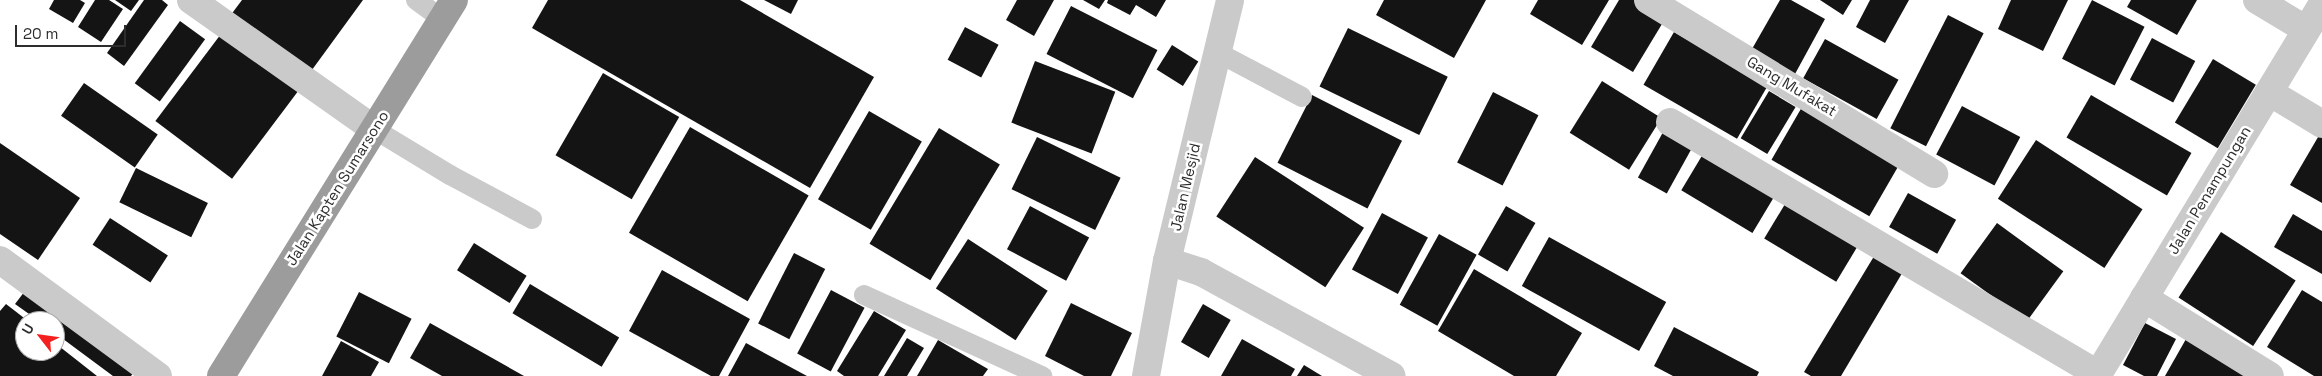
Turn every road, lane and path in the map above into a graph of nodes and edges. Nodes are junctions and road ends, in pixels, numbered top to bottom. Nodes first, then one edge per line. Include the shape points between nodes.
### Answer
1 (191, 0) edge
2 (416, 0) edge
3 (1648, 0) edge
4 (2257, 0) edge
5 (1226, 2) edge
6 (2322, 5) edge
7 (448, 9) edge
8 (2305, 29) junction
9 (1217, 52) junction
10 (2269, 92) junction
11 (1302, 97) dead end
12 (1670, 122) dead end
13 (2322, 124) edge
14 (374, 128) junction
15 (1934, 174) dead end
16 (532, 219) dead end
17 (0, 260) edge
18 (1167, 261) junction
19 (864, 296) dead end
20 (2144, 298) junction
21 (2098, 375) edge
22 (158, 376) edge
23 (221, 376) edge
24 (1042, 376) edge
25 (1146, 376) edge
26 (1392, 376) edge
27 (2270, 376) edge

1 - 14 street
2 - 7 lane
3 - 15 street, Gang Mufakat
4 - 8 street
5 - 9 street, Jalan Mesjid
6 - 8 street, Jalan Penampungan
7 - 14 highway, Jalan Kapten Sumarsono
8 - 10 street, Jalan Penampungan
9 - 11 lane
9 - 18 street, Jalan Mesjid
10 - 13 street
10 - 20 street, Jalan Penampungan
12 - 21 street
14 - 16 lane via 450,175
14 - 23 highway, Jalan Kapten Sumarsono
17 - 22 street
18 - 25 street, Jalan Mesjid
18 - 26 street via 1201,272
19 - 24 lane
20 - 21 street, Jalan Penampungan
20 - 27 street

